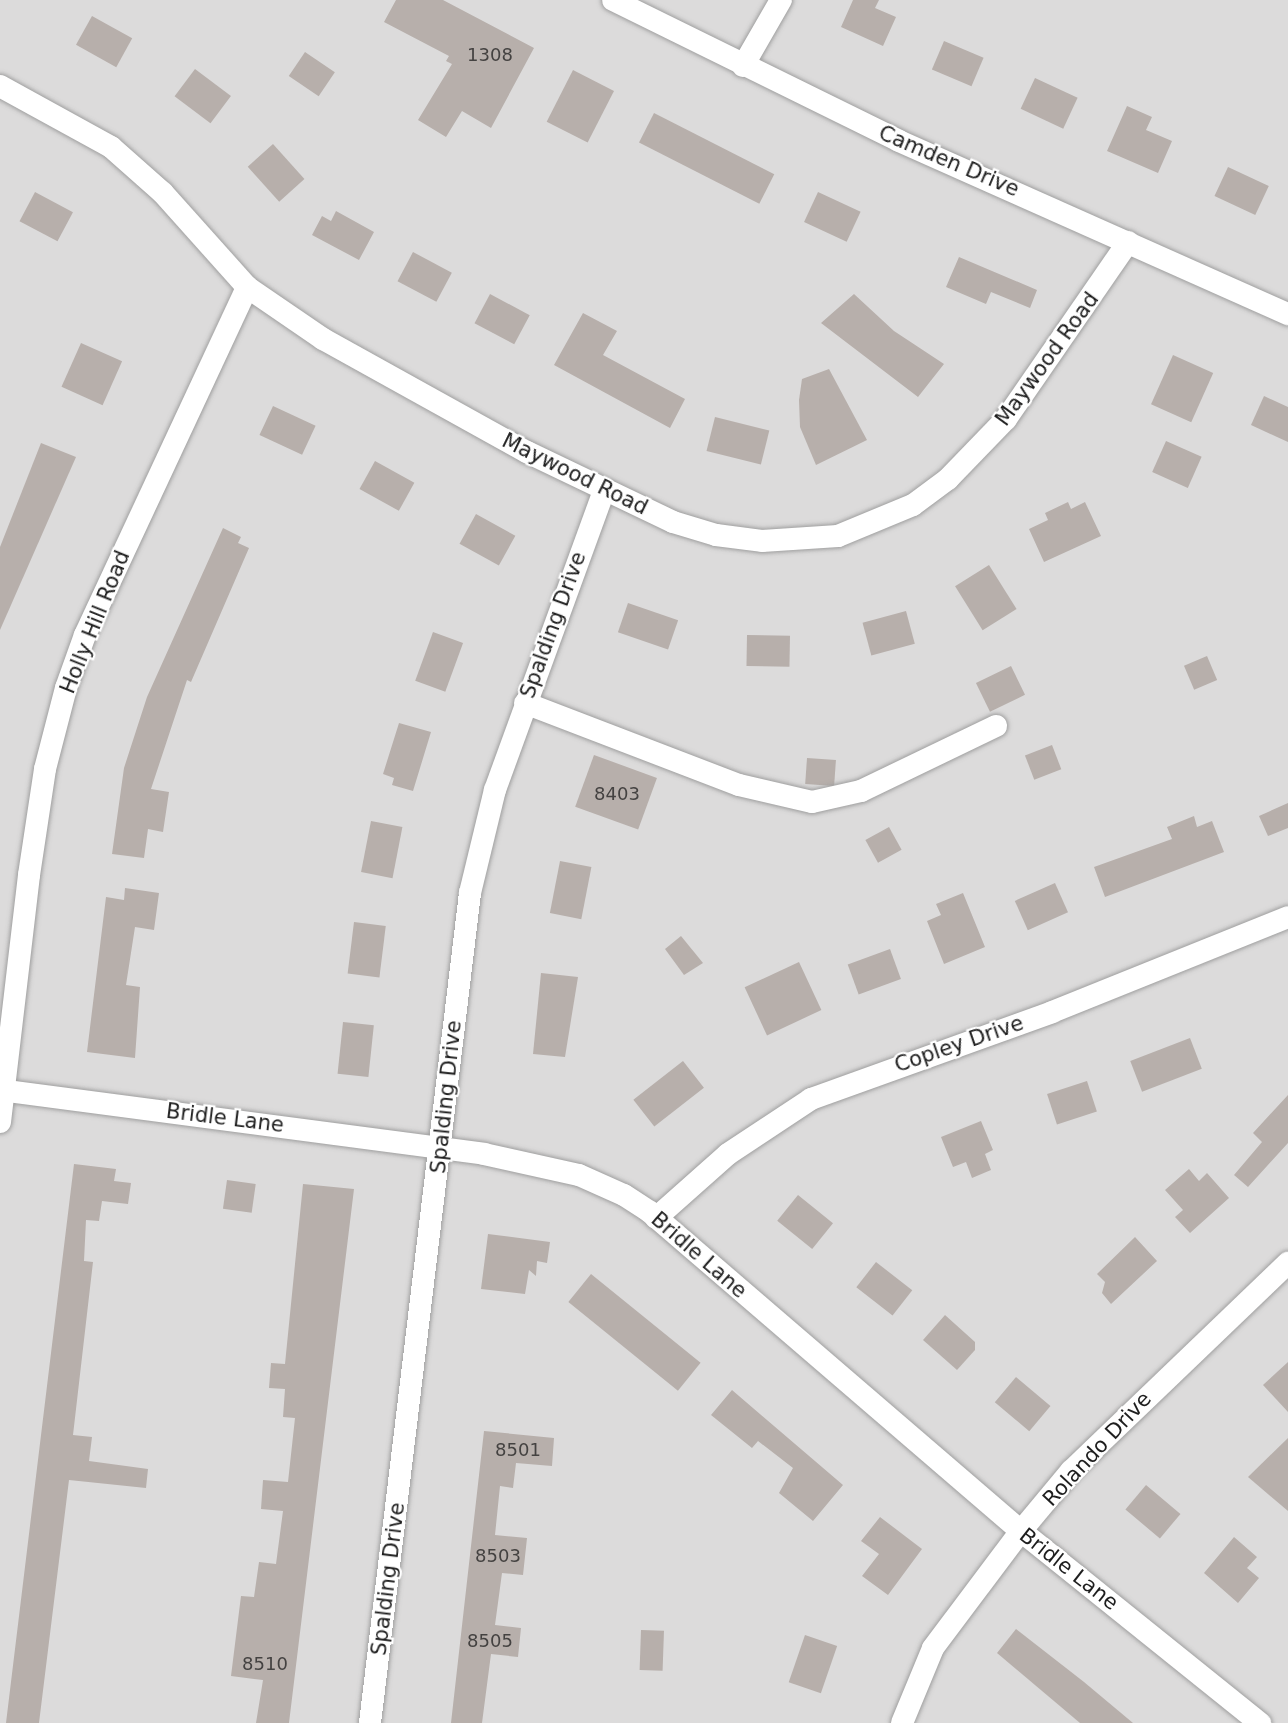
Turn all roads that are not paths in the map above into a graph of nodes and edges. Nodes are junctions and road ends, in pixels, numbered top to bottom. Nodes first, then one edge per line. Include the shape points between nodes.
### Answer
1 (613, 0) edge
2 (781, 0) edge
3 (743, 66) junction
4 (0, 86) edge
5 (1128, 242) junction
6 (247, 287) junction
7 (1288, 314) edge
8 (604, 490) junction
9 (525, 703) junction
10 (996, 726) dead end
11 (1288, 917) edge
12 (2, 1090) edge
13 (0, 1122) edge
14 (441, 1147) junction
15 (656, 1218) junction
16 (1288, 1263) edge
17 (1021, 1531) junction
18 (370, 1723) edge
19 (902, 1723) edge
20 (1260, 1723) edge

1 - 3 street, Camden Drive
2 - 3 street
3 - 5 street, Camden Drive
4 - 6 street, Maywood Road via 111,147 163,193
5 - 7 street, Camden Drive
5 - 8 street, Maywood Road via 1006,419 948,479 884,521 838,536 762,541 673,522
6 - 8 street, Maywood Road via 323,339
6 - 12 street, Holly Hill Road via 85,635 66,688 45,769
8 - 9 street, Spalding Drive
9 - 10 street via 728,781 812,802 861,791
9 - 14 street, Spalding Drive via 495,790 470,893
11 - 15 street, Copley Drive via 1052,1012 811,1099 728,1154
12 - 13 street, Holly Hill Road
12 - 14 street, Bridle Lane
14 - 15 street, Bridle Lane via 579,1174
14 - 18 street, Spalding Drive
15 - 17 street, Bridle Lane
16 - 17 street, Rolando Drive via 1071,1471
17 - 19 street, Rolando Drive via 933,1648
17 - 20 street, Bridle Lane

